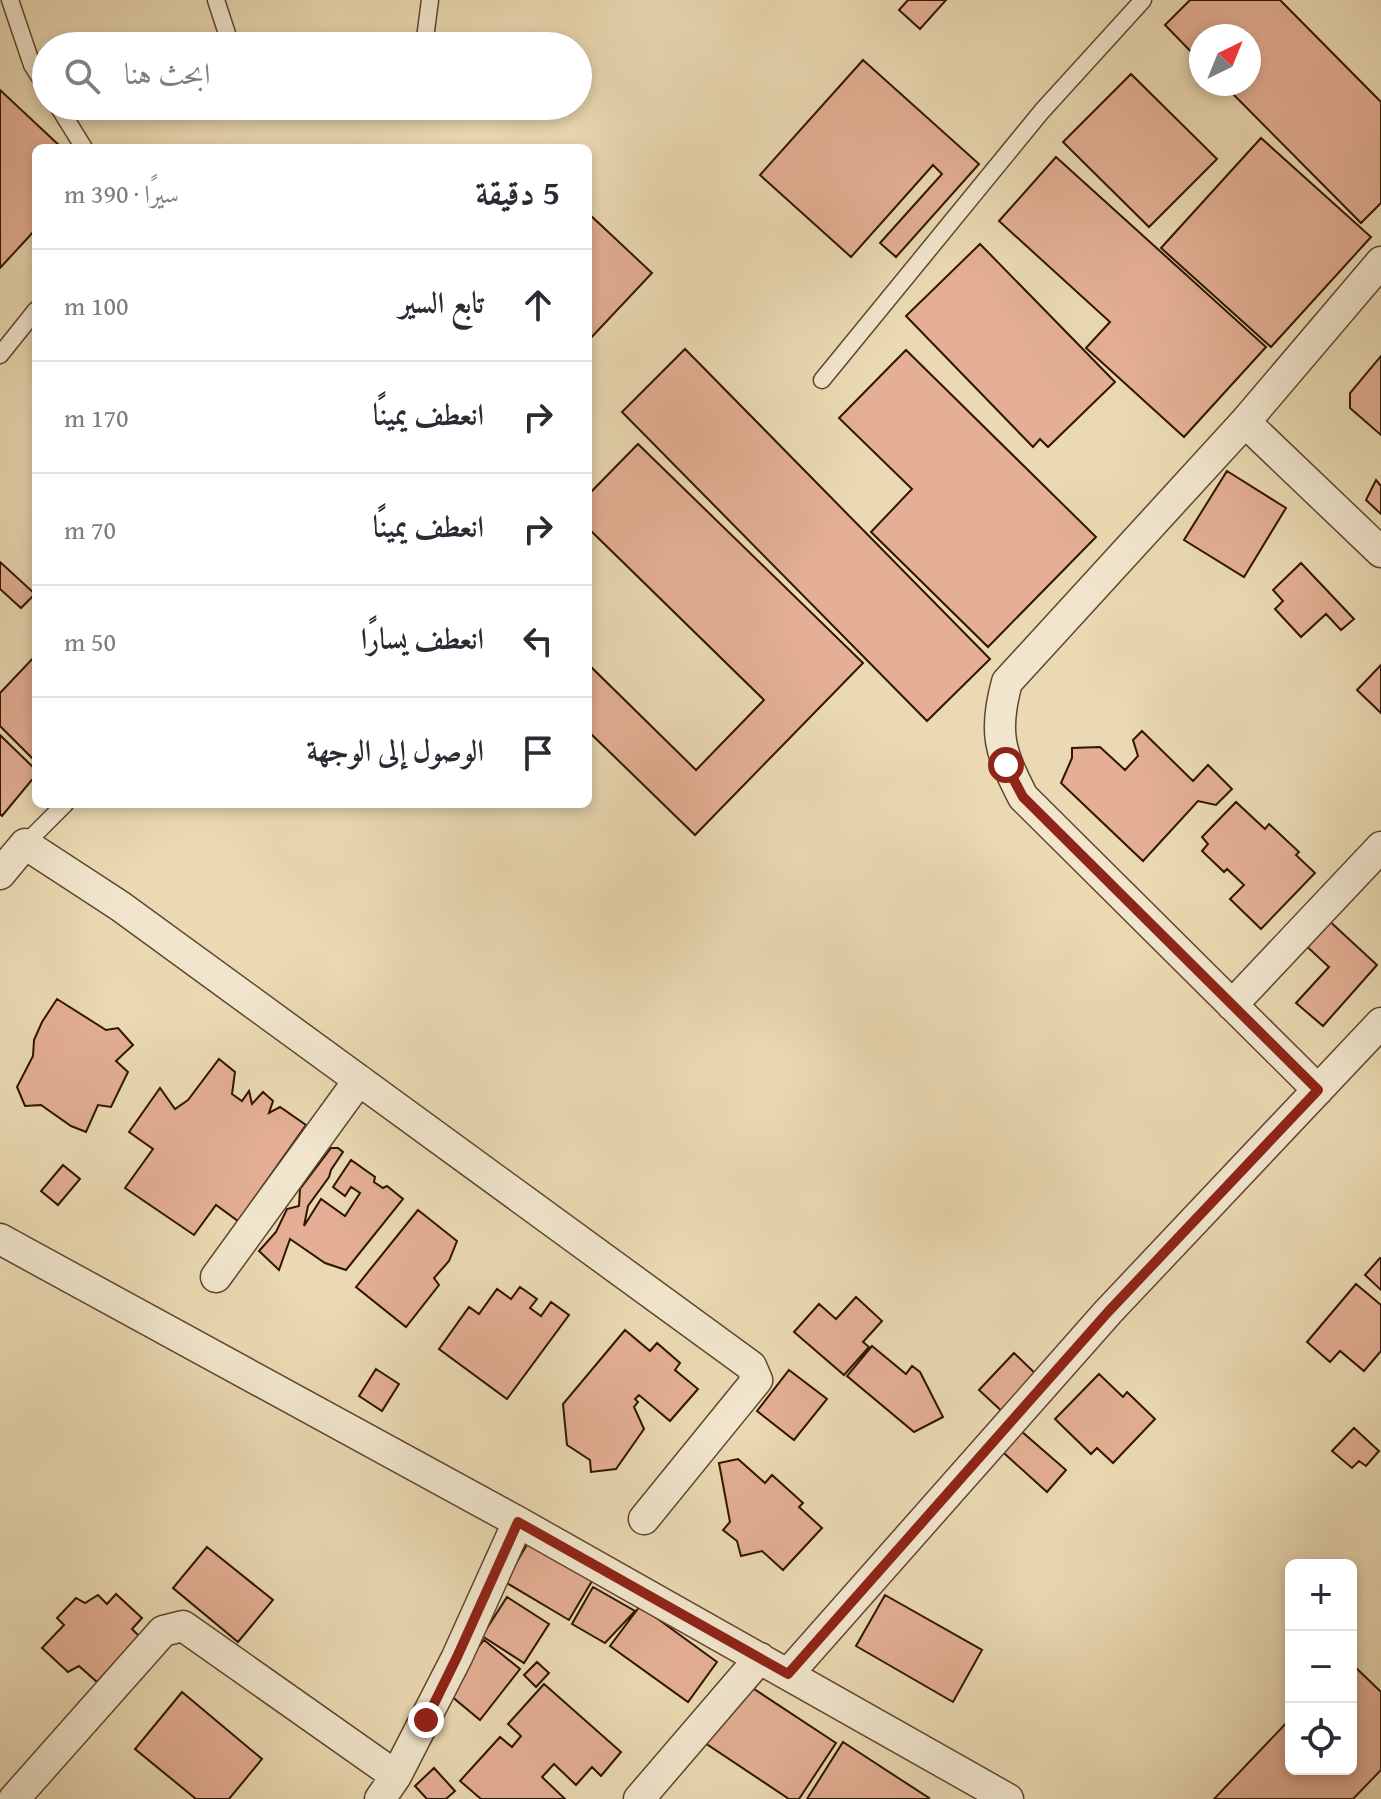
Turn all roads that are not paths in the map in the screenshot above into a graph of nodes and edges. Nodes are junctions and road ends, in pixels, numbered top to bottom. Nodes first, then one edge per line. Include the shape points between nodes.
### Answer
1 (9, 0) edge
2 (216, 0) edge
3 (430, 0) edge
4 (1143, 0) edge
5 (0, 11) edge
6 (226, 32) edge
7 (426, 32) edge
8 (32, 65) edge
9 (67, 120) edge
10 (82, 144) edge
11 (1381, 262) edge
12 (32, 315) edge
13 (0, 355) edge
14 (822, 380) dead end
15 (1245, 422) junction
16 (1381, 552) edge
17 (61, 808) edge
18 (25, 844) junction
19 (1381, 847) edge
20 (0, 874) edge
21 (1232, 1005) junction
22 (1381, 1023) edge
23 (359, 1080) junction
24 (1318, 1090) junction
25 (0, 1239) edge
26 (216, 1277) dead end
27 (644, 1519) dead end
28 (518, 1522) junction
29 (760, 1658) junction
30 (788, 1674) junction
31 (388, 1788) edge
32 (14, 1799) edge
33 (639, 1799) edge
34 (1008, 1799) edge

1 - 5 lane
1 - 8 lane
2 - 6 lane
3 - 7 lane
4 - 14 lane via 1042,111
9 - 10 lane
11 - 15 street
12 - 13 lane
15 - 16 street
15 - 21 street via 1007,682 999,734 1006,765 1023,797
17 - 18 lane
18 - 20 street
18 - 23 street via 120,906
19 - 21 street
21 - 24 street
22 - 24 street
23 - 26 street
23 - 27 street via 751,1366 757,1380
24 - 30 street via 1108,1312
25 - 28 street
28 - 29 street
28 - 31 street via 457,1657
29 - 30 street
29 - 33 street
30 - 34 street
31 - 32 street via 183,1626 163,1631

